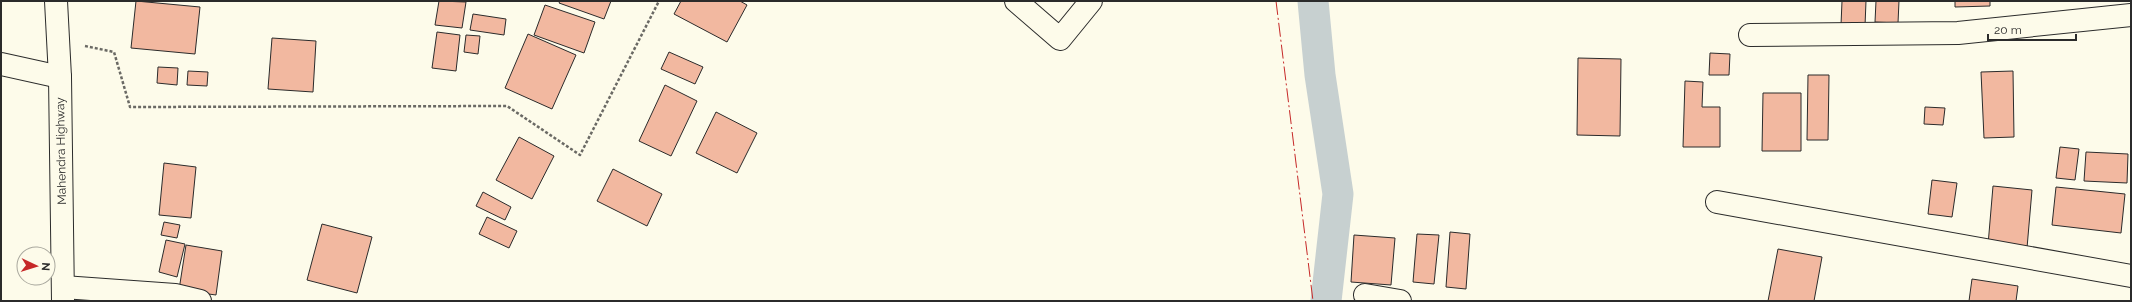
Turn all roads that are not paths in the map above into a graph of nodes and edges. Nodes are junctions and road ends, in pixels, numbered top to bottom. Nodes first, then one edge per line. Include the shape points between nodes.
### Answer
1 (56, 1) edge
2 (1016, 1) edge
3 (1091, 1) edge
4 (2131, 15) edge
5 (1750, 35) dead end
6 (1, 64) edge
7 (60, 77) junction
8 (1717, 202) dead end
9 (2131, 276) edge
10 (63, 294) edge
11 (1365, 295) dead end
12 (200, 301) edge
13 (1400, 301) edge

1 - 7 main road, Mahendra Highway via 56,41
2 - 3 main road via 1060,39
4 - 5 main road via 1958,33
6 - 7 main road
7 - 10 main road, Mahendra Highway
8 - 9 main road
10 - 12 main road via 175,295
11 - 13 main road

